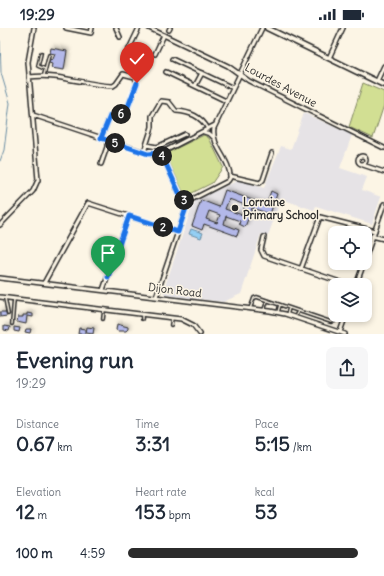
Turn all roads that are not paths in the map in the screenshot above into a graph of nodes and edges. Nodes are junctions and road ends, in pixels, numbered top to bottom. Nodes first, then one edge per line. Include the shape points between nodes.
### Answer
1 (34, 28) edge
2 (66, 28) edge
3 (92, 28) edge
4 (116, 28) edge
5 (139, 28) edge
6 (149, 28) edge
7 (262, 28) edge
8 (267, 28) edge
9 (343, 28) edge
10 (164, 36) junction
11 (120, 37) dead end
12 (41, 53) dead end
13 (127, 53) dead end
14 (155, 54) dead end
15 (49, 55) dead end
16 (329, 58) junction
17 (172, 59) dead end
18 (384, 66) edge
19 (45, 68) junction
20 (166, 72) dead end
21 (202, 73) junction
22 (44, 75) junction
23 (240, 75) junction
24 (30, 77) junction
25 (377, 82) junction
26 (384, 85) edge
27 (195, 86) junction
28 (233, 88) junction
29 (226, 101) junction
30 (33, 115) junction
31 (215, 125) junction
32 (208, 129) junction
33 (202, 133) junction
34 (185, 134) dead end
35 (101, 138) junction
36 (214, 139) junction
37 (106, 140) junction
38 (146, 145) junction
39 (384, 148) edge
40 (144, 152) junction
41 (161, 153) junction
42 (272, 153) dead end
43 (101, 164) dead end
44 (362, 164) dead end
45 (384, 172) edge
46 (230, 176) junction
47 (185, 203) junction
48 (384, 204) edge
49 (129, 216) junction
50 (0, 225) edge
51 (374, 231) junction
52 (178, 232) junction
53 (372, 236) joint
54 (264, 237) dead end
55 (384, 240) edge
56 (301, 269) junction
57 (0, 278) edge
58 (328, 278) edge
59 (44, 283) junction
60 (103, 290) junction
61 (0, 297) edge
62 (156, 297) junction
63 (5, 298) junction
64 (14, 299) junction
65 (267, 300) junction
66 (280, 305) junction
67 (290, 308) junction
68 (250, 309) junction
69 (104, 310) junction
70 (264, 310) junction
71 (298, 311) junction
72 (278, 312) junction
73 (8, 314) dead end
74 (142, 314) junction
75 (287, 315) junction
76 (295, 317) junction
77 (142, 318) dead end
78 (172, 318) junction
79 (103, 319) dead end
80 (328, 321) edge
81 (344, 322) edge
82 (12, 324) dead end
83 (171, 325) dead end
84 (340, 332) junction
85 (200, 334) edge
86 (344, 334) edge

1 - 24 street via 28,62
2 - 3 street via 91,34
4 - 11 street
5 - 13 street
6 - 10 street, Lourdes Avenue
7 - 23 street
8 - 16 street
9 - 16 street
10 - 14 street
10 - 23 street, Lourdes Avenue via 228,66
12 - 19 lane via 38,66
15 - 19 lane
16 - 25 street
17 - 21 street
18 - 25 street
19 - 22 lane
20 - 27 street
21 - 27 street
21 - 28 street
22 - 24 street
22 - 35 street via 113,86 124,74 134,77 137,83 126,112 110,116
23 - 28 street
23 - 39 street, Lourdes Avenue
24 - 30 street
25 - 26 street
27 - 29 street
28 - 29 street
29 - 31 street
30 - 35 street
30 - 50 street via 37,184
31 - 32 street
31 - 36 street
32 - 33 street
32 - 38 street via 202,120 188,112 174,110 169,102 163,100 152,116 152,127
33 - 36 street via 210,134
33 - 41 street
34 - 38 street via 157,147
35 - 37 street
36 - 46 street
37 - 40 street
37 - 43 street via 107,147
38 - 40 street
40 - 41 street via 153,155
41 - 47 street
42 - 46 street via 260,183
44 - 45 street
46 - 47 street via 228,181
47 - 52 street via 186,208
48 - 51 street
49 - 52 street
49 - 59 street via 88,203
49 - 60 street
51 - 53 street
51 - 56 street via 320,217
52 - 62 street
53 - 55 street
54 - 56 street via 261,250 264,256
56 - 58 street
57 - 59 street, Dijon Road
59 - 60 street, Dijon Road
60 - 62 street, Dijon Road
61 - 63 street
62 - 68 street, Dijon Road
63 - 64 street
63 - 73 lane
64 - 69 street
64 - 82 lane
65 - 66 lane
65 - 68 lane via 255,298
65 - 70 lane
66 - 67 lane
66 - 72 lane
67 - 71 lane
67 - 75 lane
68 - 70 street, Dijon Road
69 - 74 street
69 - 79 lane
70 - 72 street, Dijon Road
71 - 76 lane
71 - 80 lane
72 - 75 street, Dijon Road
74 - 77 lane
74 - 78 street
75 - 76 street, Dijon Road
76 - 84 street, Dijon Road
78 - 83 lane
78 - 85 street via 189,322
81 - 84 street
84 - 86 street, Dijon Road

